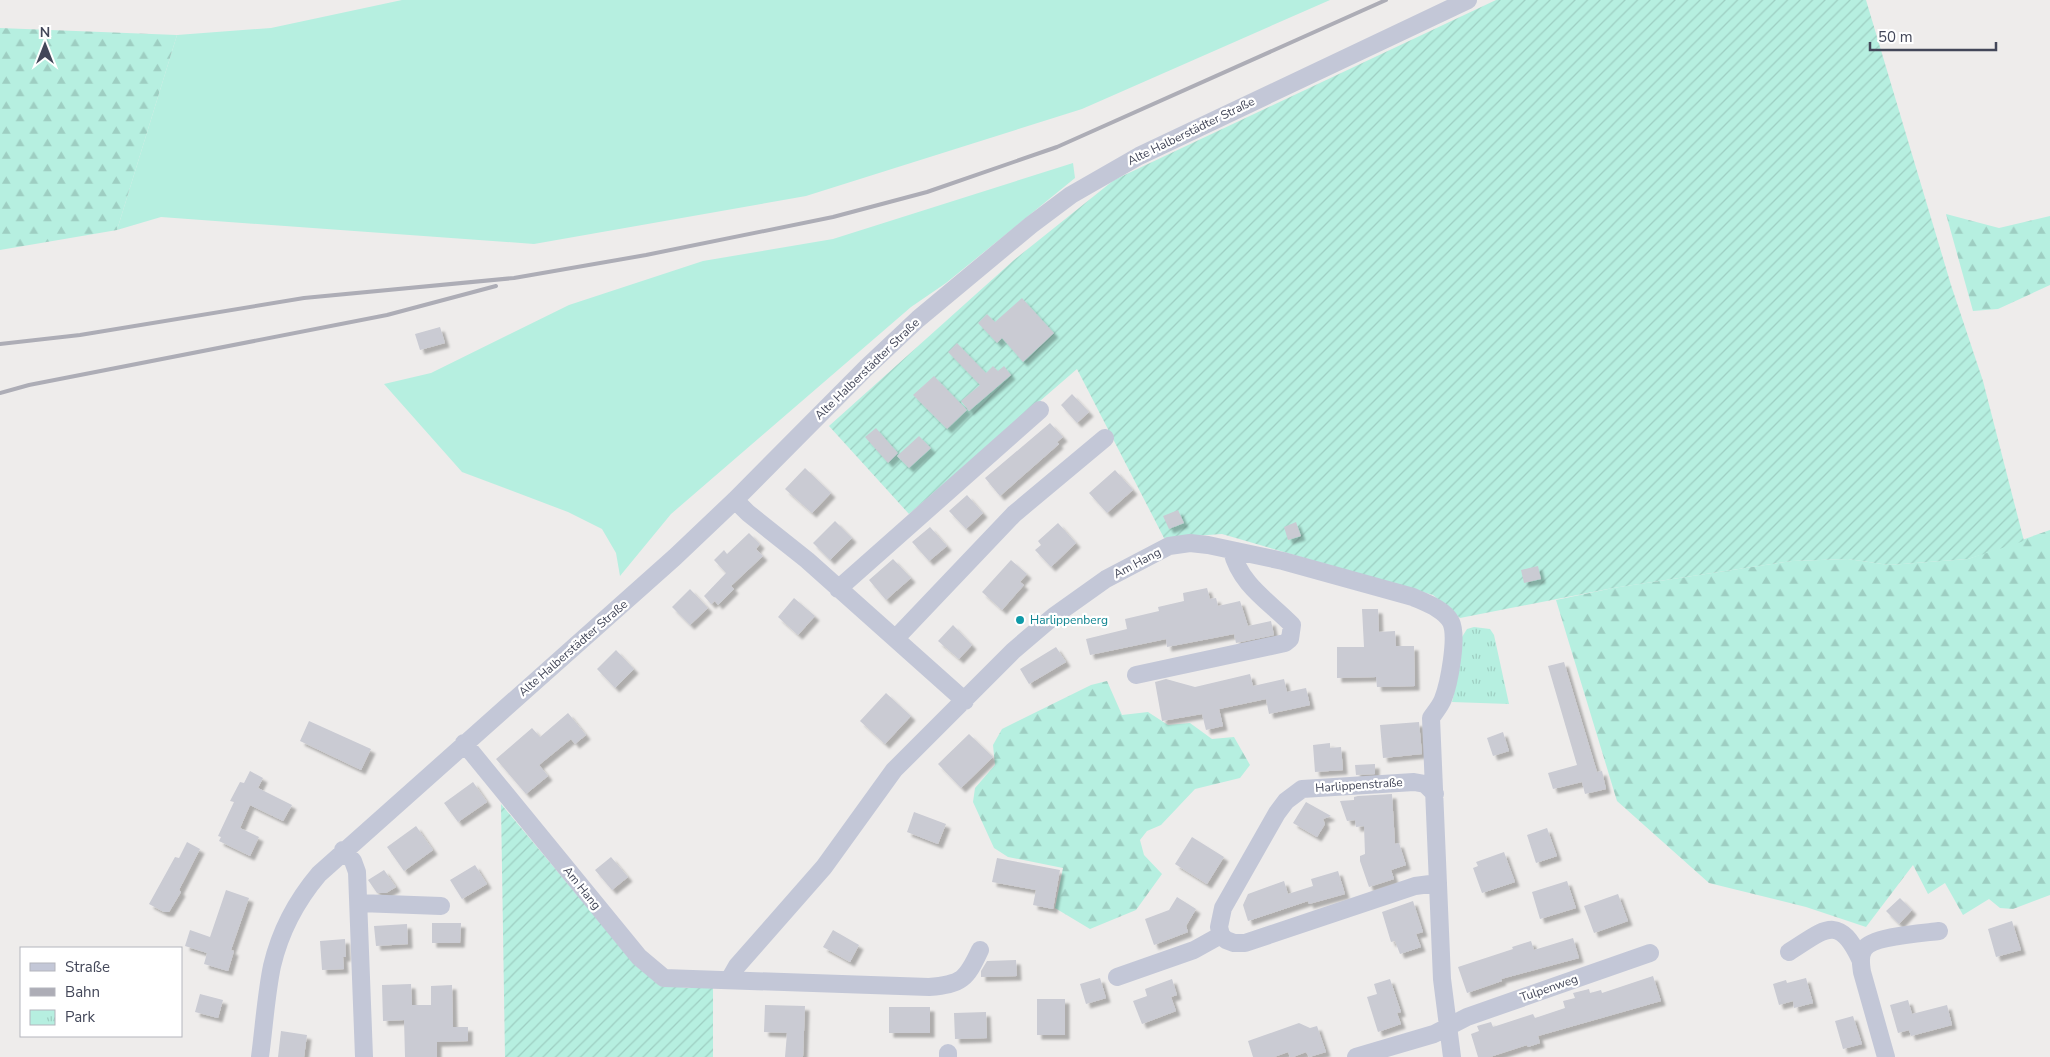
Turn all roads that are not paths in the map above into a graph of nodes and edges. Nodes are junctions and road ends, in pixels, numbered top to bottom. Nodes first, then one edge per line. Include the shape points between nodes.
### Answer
1 (1468, 0) edge
2 (1040, 410) dead end
3 (1105, 438) dead end
4 (735, 500) junction
5 (1232, 551) junction
6 (838, 589) junction
7 (896, 638) junction
8 (1136, 675) dead end
9 (965, 701) junction
10 (464, 743) junction
11 (1435, 794) junction
12 (343, 850) junction
13 (1438, 883) junction
14 (359, 903) junction
15 (441, 906) dead end
16 (1939, 931) dead end
17 (1221, 935) junction
18 (980, 950) dead end
19 (1789, 952) dead end
20 (1650, 953) dead end
21 (1860, 959) junction
22 (1117, 977) dead end
23 (729, 980) junction
24 (1449, 1027) junction
25 (260, 1057) edge
26 (364, 1057) edge
27 (1356, 1057) edge
28 (1452, 1057) edge
29 (1886, 1057) edge

1 - 4 street, Alte Halberstädter Straße via 1206,123 1071,195 918,319
2 - 6 street
3 - 7 street via 1014,514
4 - 6 street
4 - 10 street, Alte Halberstädter Straße
5 - 8 street via 1240,572 1262,599 1292,626 1290,639 1286,643
5 - 9 street, Am Hang via 1190,543 1169,546 1106,579 1054,616 1013,651
5 - 11 street via 1283,561 1413,597 1442,612 1451,623 1453,656 1443,700 1431,718
6 - 7 street
7 - 9 street
9 - 23 street, Am Hang via 894,770 824,867 737,966
10 - 12 street, Alte Halberstädter Straße
10 - 23 street, Am Hang via 639,957 655,972 664,978
11 - 13 street
11 - 17 street, Harlippenstraße via 1425,784 1403,782 1302,789 1293,794 1277,813 1223,908 1219,926
12 - 14 street via 353,860 357,872
12 - 25 street, Alte Halberstädter Straße via 303,893 285,926 272,965
13 - 17 street via 1415,886 1245,944 1234,944
13 - 24 street via 1442,979
14 - 15 street
14 - 26 street
16 - 21 street via 1873,942 1864,947
17 - 22 street via 1194,950
18 - 23 street, Am Hang via 969,972 947,985
19 - 21 street via 1822,932 1837,929 1846,935
20 - 24 street, Tulpenweg via 1467,1017
21 - 29 street
24 - 27 street, Tulpenweg
24 - 28 street

